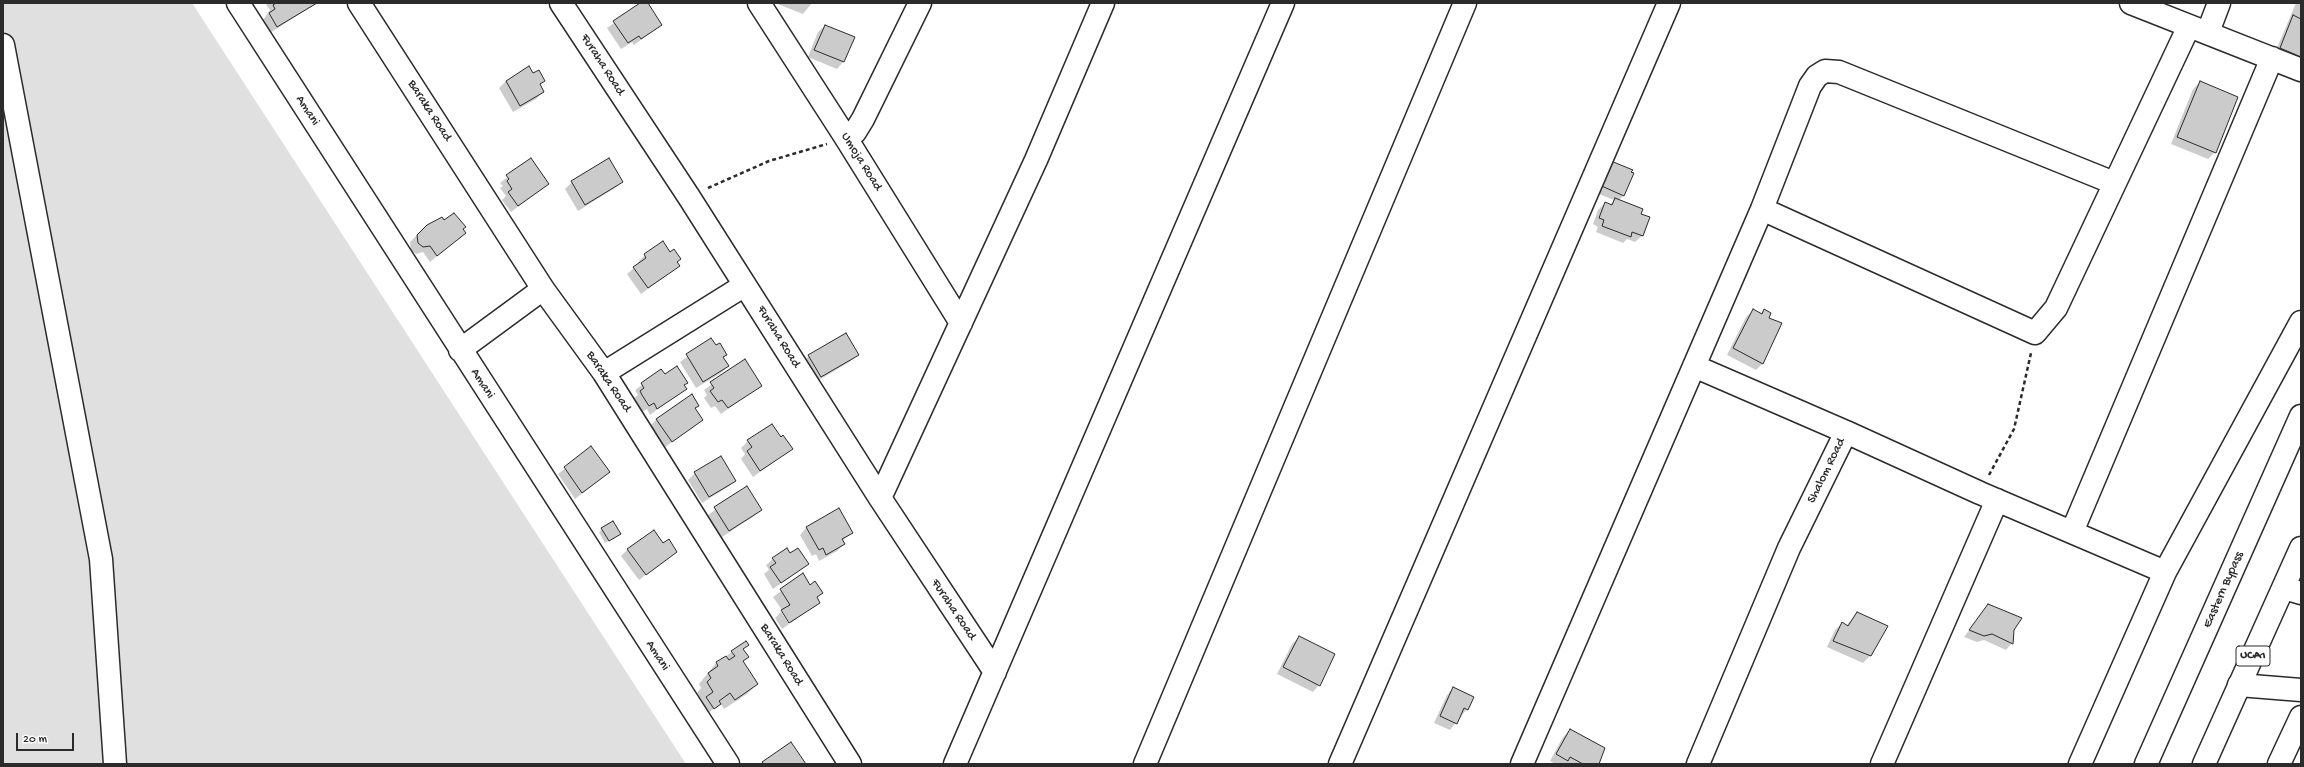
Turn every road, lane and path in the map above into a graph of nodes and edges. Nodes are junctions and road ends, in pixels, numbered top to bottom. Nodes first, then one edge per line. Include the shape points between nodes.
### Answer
1 (238, 3) edge
2 (359, 3) edge
3 (561, 3) edge
4 (759, 3) edge
5 (920, 3) edge
6 (1103, 3) edge
7 (1284, 3) edge
8 (1465, 3) edge
9 (1669, 3) edge
10 (2131, 3) edge
11 (2219, 3) edge
12 (2198, 29) junction
13 (3, 45) edge
14 (2272, 58) junction
15 (2301, 70) edge
16 (846, 138) junction
17 (2114, 183) junction
18 (689, 197) junction
19 (1762, 209) junction
20 (745, 285) junction
21 (543, 289) junction
22 (2301, 322) edge
23 (961, 323) junction
24 (2035, 332) junction
25 (460, 350) junction
26 (1694, 366) junction
27 (604, 374) junction
28 (2301, 416) edge
29 (1846, 432) junction
30 (1988, 497) junction
31 (880, 498) junction
32 (2072, 532) junction
33 (2301, 548) edge
34 (2165, 572) junction
35 (2293, 590) edge
36 (995, 672) junction
37 (2239, 684) junction
38 (2301, 690) edge
39 (2301, 717) edge
40 (115, 764) edge
41 (728, 764) edge
42 (850, 764) edge
43 (955, 764) edge
44 (1145, 764) edge
45 (1340, 764) edge
46 (1522, 764) edge
47 (1698, 764) edge
48 (1882, 764) edge
49 (2080, 764) edge
50 (2146, 764) edge
51 (2204, 764) edge
52 (2279, 764) edge

1 - 25 street, Amani
2 - 21 street, Baraka Road
3 - 18 street, Furaha Road
4 - 16 street, Umoja Road
5 - 16 street via 863,120 855,132
6 - 23 street via 1036,160
7 - 36 street
8 - 44 street
9 - 45 street
10 - 12 street
11 - 12 street
12 - 14 street
12 - 17 street
13 - 40 street via 101,559
14 - 15 street
14 - 32 street
16 - 18 path via 769,161
16 - 23 street, Umoja Road
17 - 19 street via 1831,70 1817,76 1810,86
17 - 24 street via 2056,308
18 - 20 street, Furaha Road
19 - 24 street
19 - 26 street
20 - 27 street
20 - 31 street, Furaha Road
21 - 25 street
21 - 27 street, Baraka Road
22 - 34 street
23 - 31 street
24 - 30 path via 2014,429
25 - 41 street, Amani
26 - 29 street
26 - 46 street
27 - 42 street, Baraka Road
28 - 50 street, Eastern Bypass
29 - 30 street, Shalom Road
29 - 47 street, Shalom Road via 1789,548
30 - 32 street, Shalom Road
30 - 48 street
31 - 36 street, Furaha Road
32 - 34 street, Shalom Road
33 - 35 street, UCA1
34 - 49 street
35 - 37 street, UCA1
36 - 43 street
37 - 38 street
37 - 51 street, UCA1
39 - 52 street

